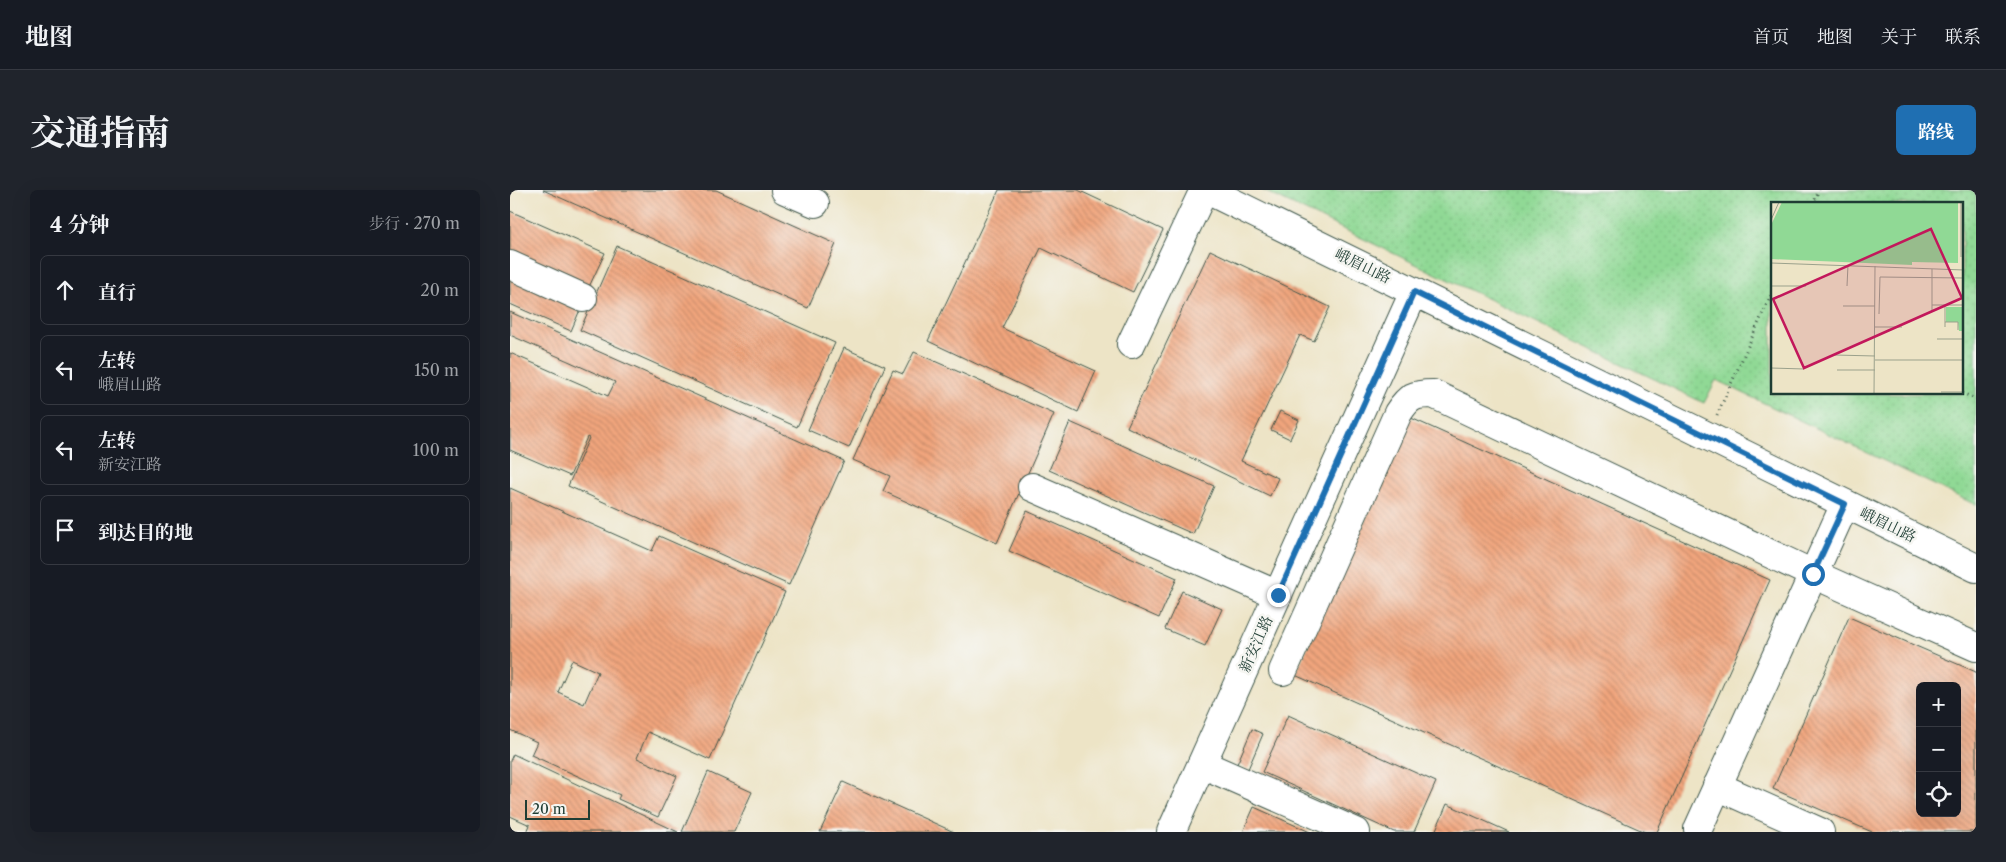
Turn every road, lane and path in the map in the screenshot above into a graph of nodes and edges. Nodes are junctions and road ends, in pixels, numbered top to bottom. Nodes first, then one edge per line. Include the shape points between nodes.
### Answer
1 (785, 190) edge
2 (1205, 190) edge
3 (1819, 190) edge
4 (1814, 202) edge
5 (815, 204) dead end
6 (510, 265) edge
7 (1414, 292) junction
8 (583, 298) dead end
9 (1771, 299) edge
10 (1131, 344) dead end
11 (1964, 394) edge
12 (1976, 399) edge
13 (1708, 436) junction
14 (1032, 487) dead end
15 (1845, 504) junction
16 (1976, 568) edge
17 (1813, 574) junction
18 (1278, 595) junction
19 (1976, 647) edge
20 (1283, 672) dead end
21 (1202, 764) junction
22 (1717, 786) junction
23 (1698, 829) dead end
24 (1171, 832) edge
25 (1356, 832) edge
26 (1820, 832) edge

1 - 5 street
2 - 7 street, 峨眉山路
2 - 10 street
3 - 4 path
6 - 8 street
7 - 13 street, 峨眉山路
7 - 18 street, 新安江路
9 - 13 path
11 - 12 path
13 - 15 street, 峨眉山路
14 - 18 street
15 - 16 street, 峨眉山路
15 - 17 street
17 - 19 street
17 - 20 street via 1433,394 1418,394 1406,400 1398,412
17 - 22 street
18 - 21 street, 新安江路
21 - 24 street, 新安江路
21 - 25 street
22 - 23 street
22 - 26 street

